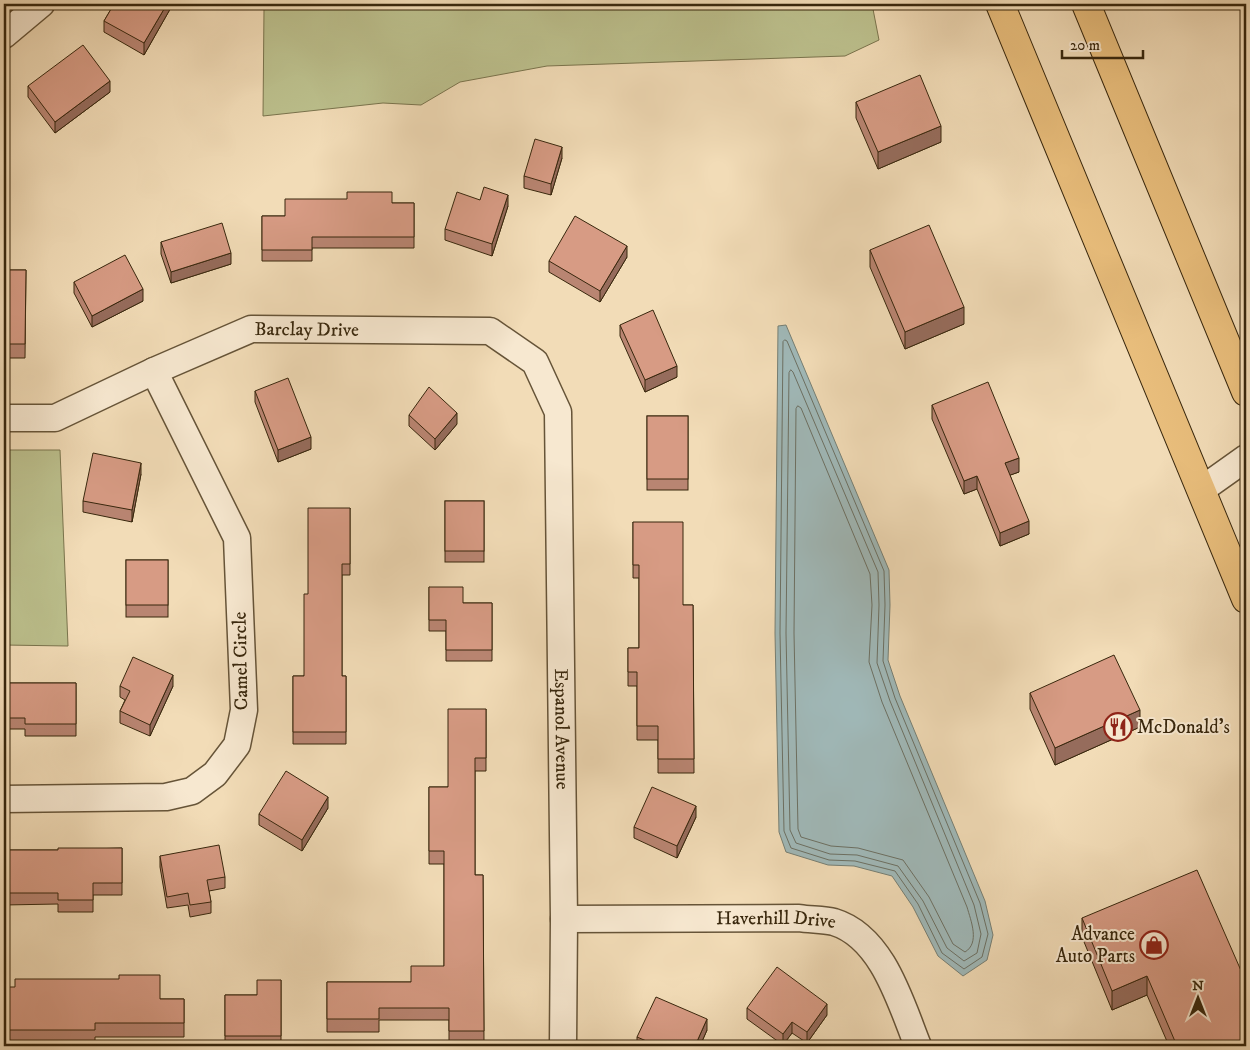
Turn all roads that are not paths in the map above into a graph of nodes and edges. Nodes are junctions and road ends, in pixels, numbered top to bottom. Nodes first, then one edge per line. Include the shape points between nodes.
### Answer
1 (40, 4) edge
2 (1000, 4) edge
3 (1086, 4) edge
4 (4, 35) edge
5 (154, 371) junction
6 (1246, 392) edge
7 (558, 412) joint
8 (4, 418) edge
9 (1246, 458) edge
10 (1201, 490) junction
11 (1246, 599) edge
12 (4, 799) edge
13 (564, 919) junction
14 (563, 1046) edge
15 (918, 1046) edge

1 - 4 street
2 - 10 main road
3 - 6 main road
5 - 7 street, Barclay Drive via 251,329 490,331 536,362
5 - 8 street, Barclay Drive via 55,418
5 - 12 street, Camel Circle via 237,538 244,710 237,745 215,774 192,791 166,797
7 - 13 street, Espanol Avenue
9 - 10 street
10 - 11 main road
13 - 14 street, Espanol Avenue
13 - 15 street, Haverhill Drive via 799,918 834,922 858,934 878,957

